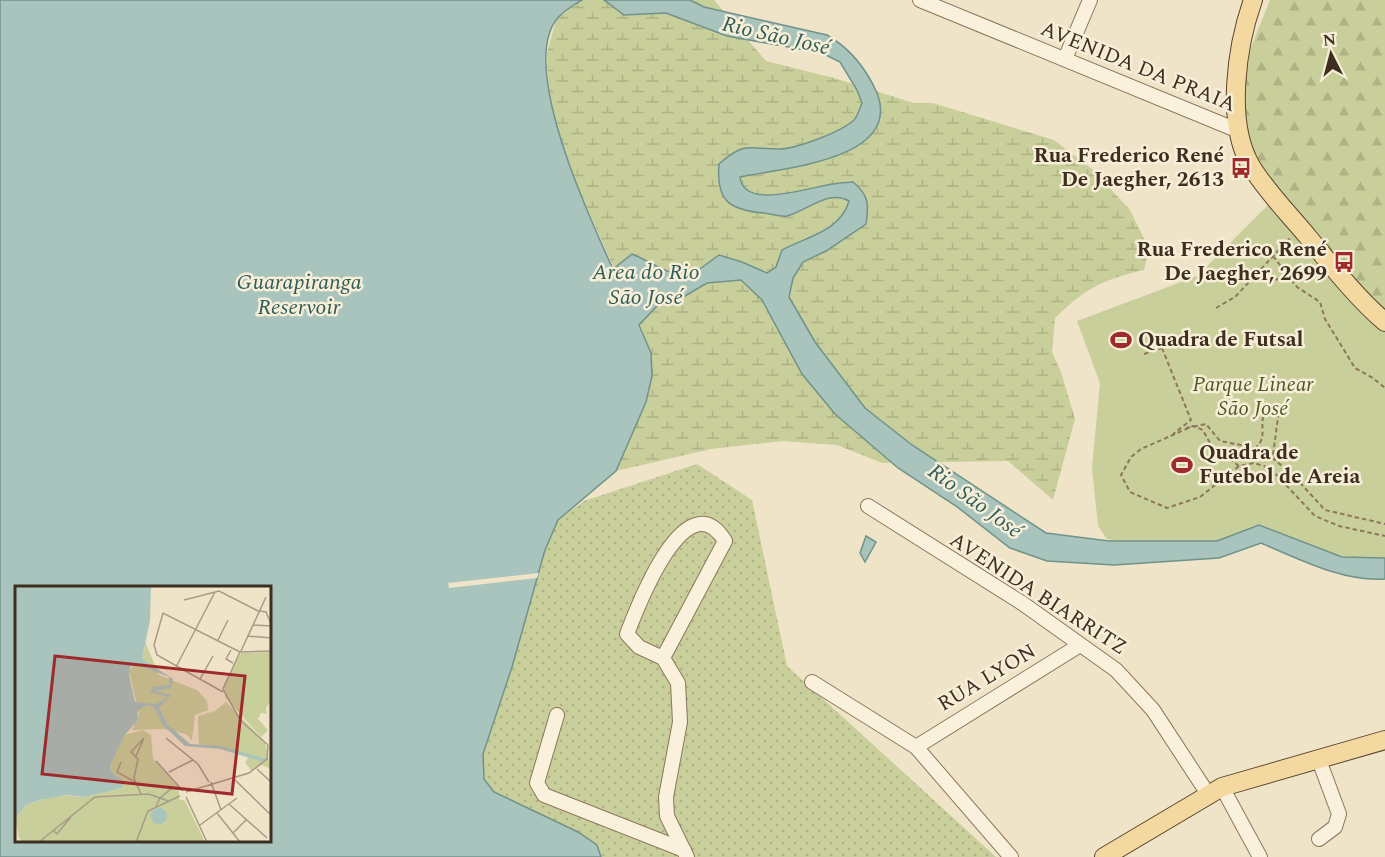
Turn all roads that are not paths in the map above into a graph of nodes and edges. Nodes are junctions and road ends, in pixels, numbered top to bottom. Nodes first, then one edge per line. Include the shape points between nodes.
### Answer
1 (920, 0) edge
2 (1090, 0) edge
3 (1253, 0) edge
4 (1065, 59) junction
5 (1239, 131) junction
6 (1385, 322) edge
7 (868, 506) dead end
8 (1080, 645) junction
9 (663, 658) junction
10 (812, 682) dead end
11 (557, 715) dead end
12 (1383, 744) edge
13 (915, 747) junction
14 (1319, 760) junction
15 (1215, 791) junction
16 (1319, 839) dead end
17 (686, 854) edge
18 (1010, 856) edge
19 (1104, 857) edge
20 (1260, 857) edge

1 - 4 street, AVENIDA DA PRAIA
2 - 4 street
3 - 5 main road via 1239,56
4 - 5 street, AVENIDA DA PRAIA
5 - 6 main road via 1251,167 1342,278
7 - 8 street, AVENIDA BIARRITZ via 1022,603
8 - 13 street, RUA LYON
8 - 15 street, AVENIDA BIARRITZ via 1137,689
9 - 9 street via 639,647 627,634 650,577 674,541 681,532 697,525 708,526 725,541
9 - 17 street via 678,683 680,708 666,797 667,816
10 - 13 street
11 - 17 street via 538,789 544,795
12 - 14 main road
13 - 18 street
14 - 15 main road
14 - 16 street via 1339,814 1335,827
15 - 19 main road
15 - 20 street, AVENIDA BIARRITZ

